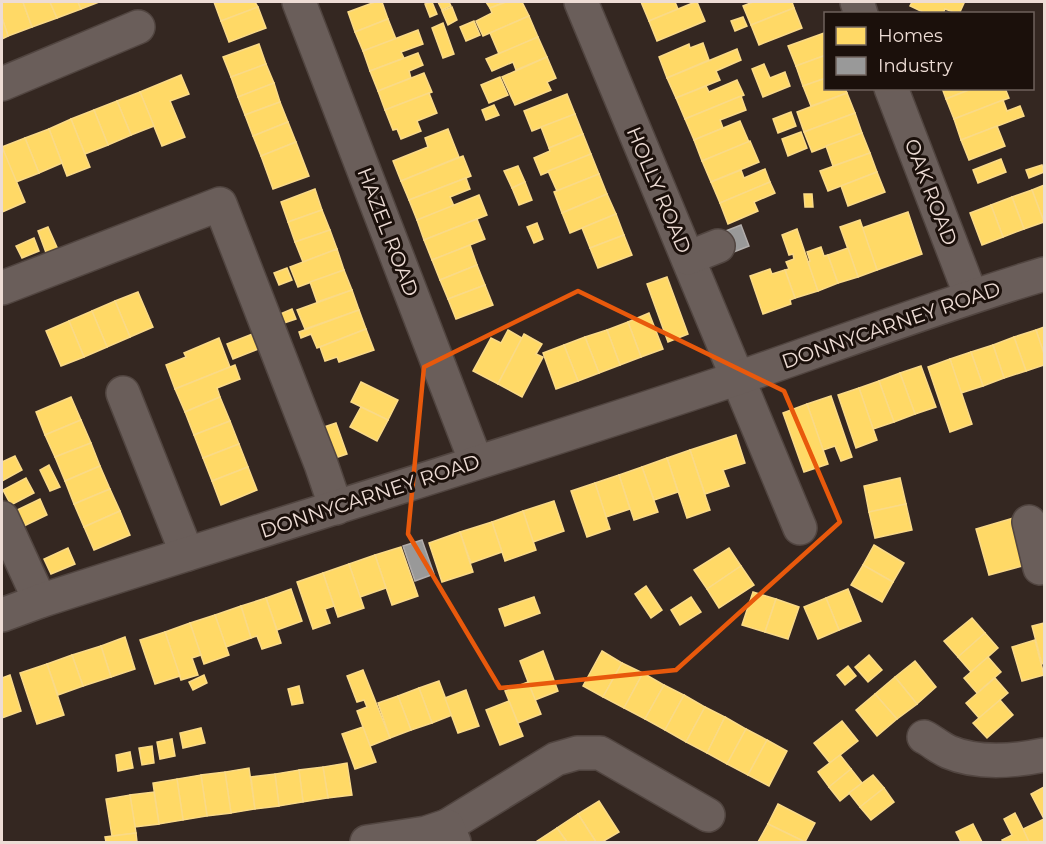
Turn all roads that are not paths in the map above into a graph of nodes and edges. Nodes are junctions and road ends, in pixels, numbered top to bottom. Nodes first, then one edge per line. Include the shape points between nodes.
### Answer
1 (299, 2) edge
2 (581, 2) edge
3 (138, 27) dead end
4 (2, 84) edge
5 (892, 90) edge
6 (1044, 274) edge
7 (2, 288) edge
8 (971, 296) junction
9 (738, 378) junction
10 (123, 393) dead end
11 (476, 462) junction
12 (336, 508) junction
13 (2, 518) edge
14 (1029, 522) dead end
15 (800, 528) dead end
16 (187, 554) junction
17 (1044, 566) edge
18 (40, 601) junction
19 (2, 615) edge
20 (924, 737) dead end
21 (1038, 756) edge
22 (708, 815) dead end
23 (451, 835) edge
24 (367, 843) edge

1 - 11 street, HAZEL ROAD
2 - 9 street, HOLLY ROAD via 703,252
3 - 4 street
5 - 8 street, OAK ROAD
6 - 8 street, DONNYCARNEY ROAD
7 - 12 street via 220,204
8 - 9 street, DONNYCARNEY ROAD
9 - 11 street, DONNYCARNEY ROAD
9 - 15 street
10 - 16 street
11 - 12 street, DONNYCARNEY ROAD
12 - 16 street, DONNYCARNEY ROAD
13 - 18 street
14 - 17 street via 1040,568
16 - 18 street, DONNYCARNEY ROAD
18 - 19 street, DONNYCARNEY ROAD
20 - 21 street via 950,752 981,760
22 - 23 street via 600,753 577,753 556,759
23 - 24 street via 426,833

